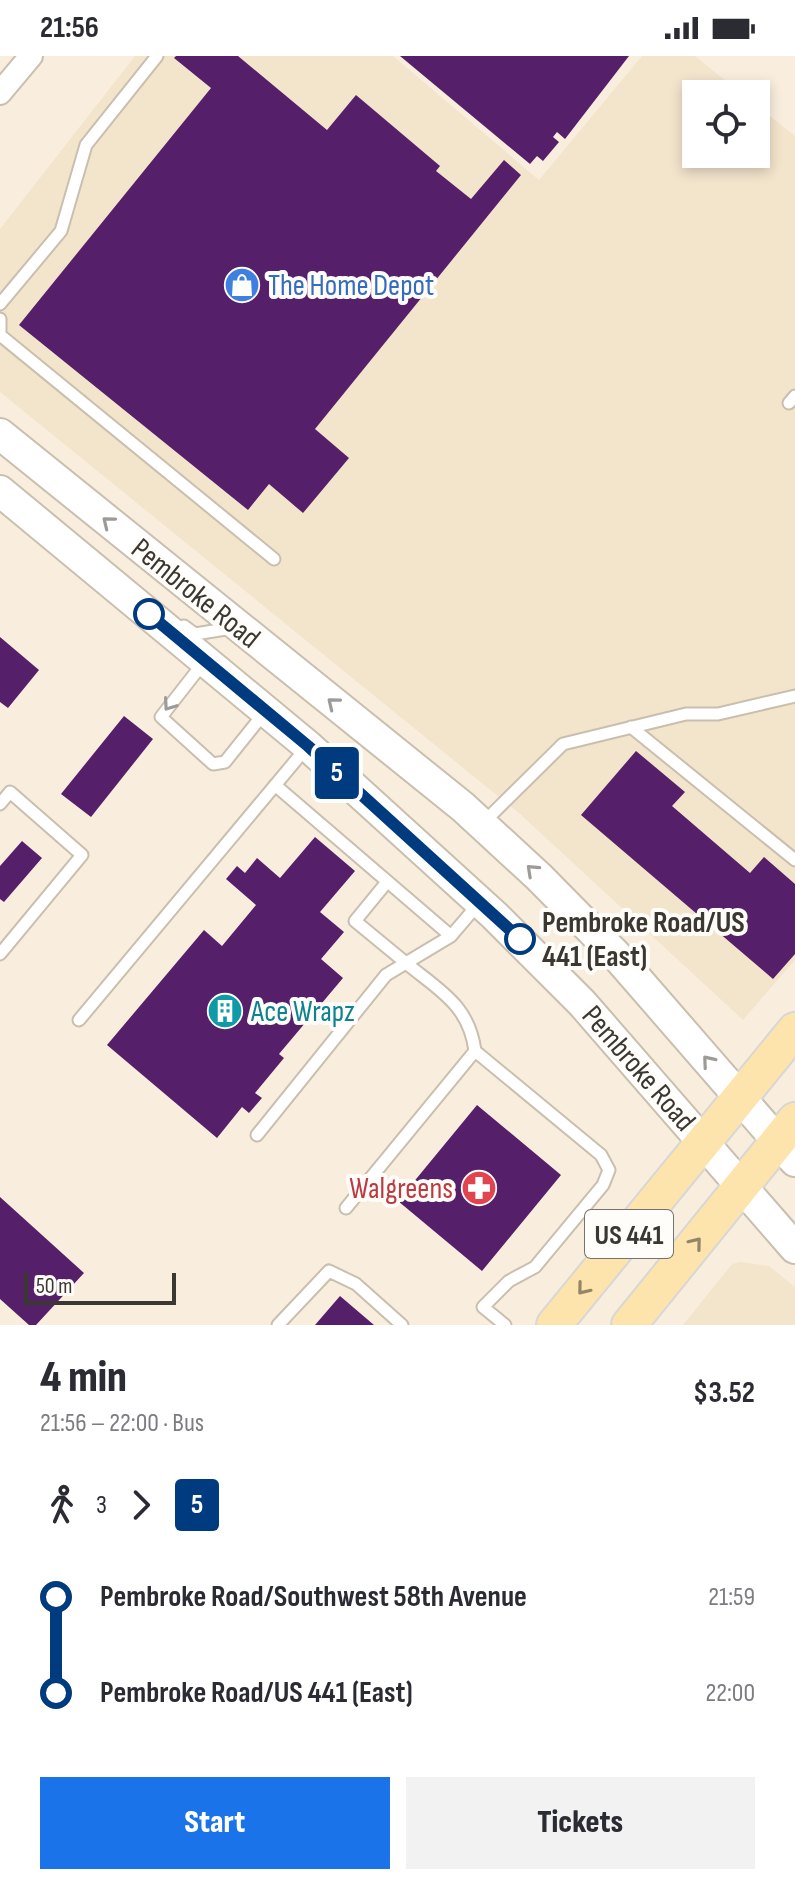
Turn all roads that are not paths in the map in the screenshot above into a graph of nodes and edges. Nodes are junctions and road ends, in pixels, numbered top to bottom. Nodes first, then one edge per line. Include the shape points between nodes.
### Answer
1 (31, 56) edge
2 (157, 56) edge
3 (0, 93) edge
4 (0, 304) edge
5 (0, 319) edge
6 (7, 444) edge
7 (4, 494) edge
8 (274, 559) dead end
9 (237, 627) junction
10 (205, 661) junction
11 (795, 696) edge
12 (266, 711) junction
13 (631, 727) junction
14 (308, 746) junction
15 (275, 785) junction
16 (0, 804) edge
17 (482, 824) junction
18 (795, 860) edge
19 (387, 882) junction
20 (480, 902) junction
21 (451, 936) junction
22 (0, 954) edge
23 (406, 963) junction
24 (79, 1020) dead end
25 (795, 1030) edge
26 (475, 1051) junction
27 (740, 1099) junction
28 (257, 1135) dead end
29 (789, 1141) edge
30 (704, 1143) junction
31 (742, 1187) junction
32 (346, 1208) dead end
33 (795, 1248) edge
34 (278, 1325) edge
35 (402, 1325) edge
36 (505, 1325) edge
37 (554, 1325) edge
38 (629, 1325) edge

1 - 3 street
2 - 4 lane via 86,145 61,231
5 - 8 lane via 0,335
9 -> 6 main road, Pembroke Road
7 - 9 lane via 31,502 195,634
7 - 10 main road, Pembroke Road
17 -> 9 main road, Pembroke Road
10 - 12 main road, Pembroke Road
10 -> 12 lane via 161,717 213,764 225,762
11 - 13 lane
12 - 14 main road, Pembroke Road
13 - 17 lane via 563,744
13 - 18 lane
14 - 15 lane
14 - 20 main road, Pembroke Road
15 - 19 lane
15 - 24 lane
16 - 22 lane via 10,792 82,855
27 -> 17 main road, Pembroke Road via 616,955
19 - 21 lane
19 - 23 lane via 355,921
20 - 21 lane
20 - 30 main road, Pembroke Road via 547,965
21 - 23 lane
23 - 26 lane via 461,1009 472,1027
23 - 28 lane via 386,975
25 - 27 main road, US 441
26 - 32 lane
26 - 36 lane via 601,1155 609,1170 603,1185 535,1267 509,1281 483,1307
27 - 29 main road, Pembroke Road
27 - 30 main road, US 441
29 - 31 main road, US 441
30 - 31 main road, Pembroke Road
30 -> 37 main road, US 441
31 - 33 main road, Pembroke Road
38 -> 31 main road, US 441
34 - 35 lane via 329,1271 356,1284

